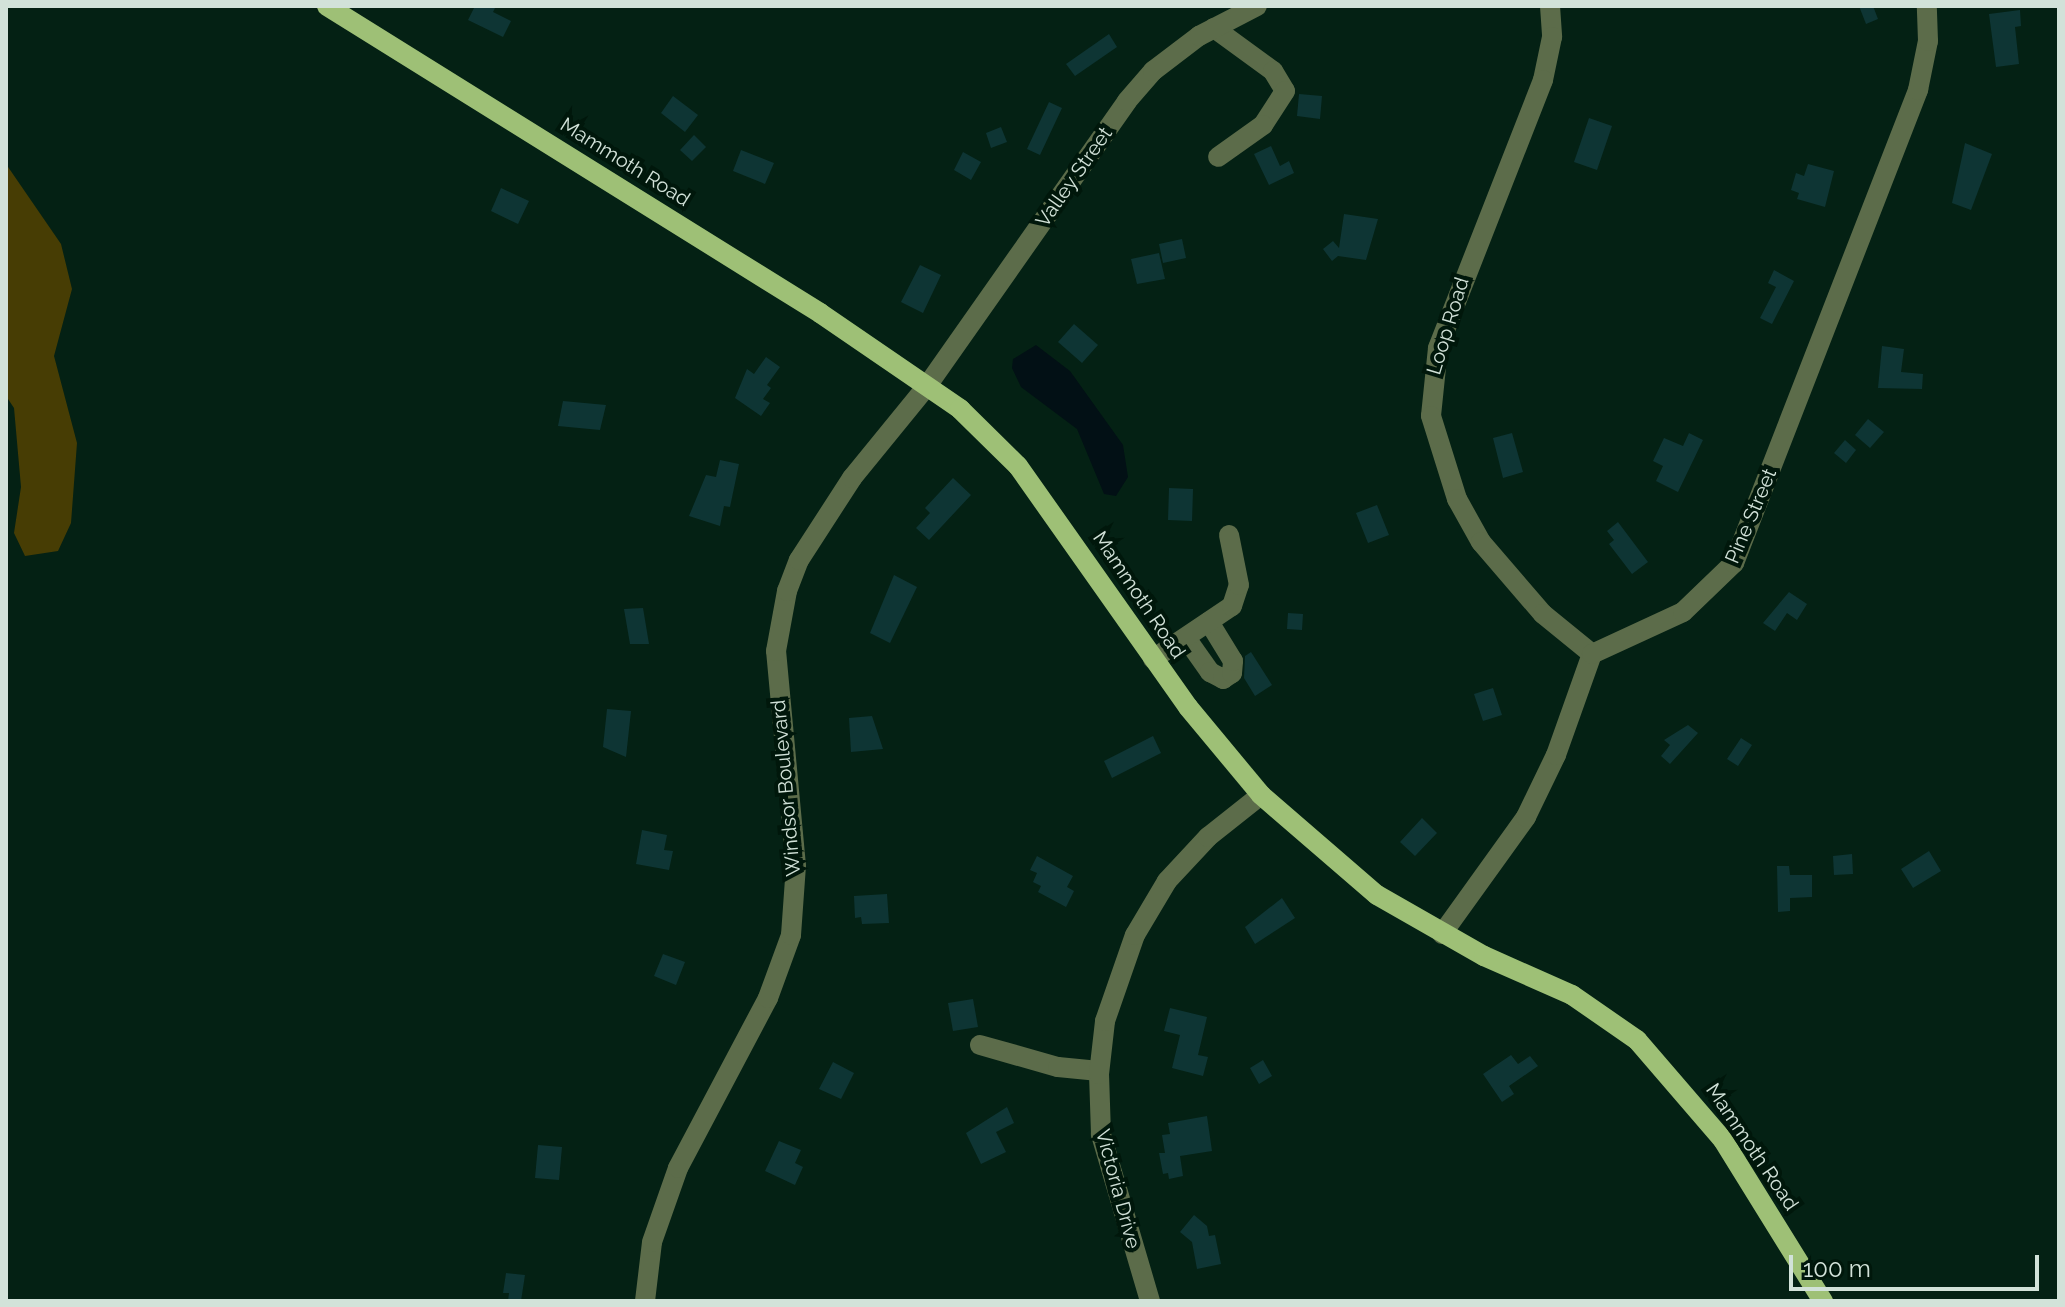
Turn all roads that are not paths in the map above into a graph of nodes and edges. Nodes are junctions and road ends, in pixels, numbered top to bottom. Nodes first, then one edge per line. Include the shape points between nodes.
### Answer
1 (327, 6) edge
2 (1257, 6) edge
3 (1550, 6) edge
4 (1927, 6) edge
5 (1214, 28) junction
6 (1218, 157) dead end
7 (927, 386) junction
8 (1229, 535) dead end
9 (1209, 622) junction
10 (1186, 638) junction
11 (1592, 654) junction
12 (1153, 659) junction
13 (1261, 795) junction
14 (1442, 934) junction
15 (980, 1045) dead end
16 (1099, 1071) junction
17 (645, 1301) edge
18 (1150, 1301) edge
19 (1823, 1301) edge

1 - 7 main road, Mammoth Road
2 - 5 street, Valley Street
3 - 11 street, Loop Road via 1552,37 1543,80 1438,348 1431,416 1457,499 1481,542 1543,614
4 - 11 street, Pine Street via 1928,41 1918,90 1734,563 1683,612
5 - 6 street via 1273,71 1285,91 1263,125
5 - 7 street, Valley Street via 1153,71 1127,101
7 - 12 main road, Mammoth Road via 991,436 1018,466
7 - 17 street, Windsor Boulevard via 852,478 799,560 787,591 776,651 796,866 791,935 768,998 678,1168 652,1242
8 - 9 street via 1238,595
9 - 10 street
9 - 10 street via 1233,661 1232,673 1223,679 1210,672
10 - 12 street
11 - 14 street via 1556,755 1526,817
12 - 13 main road, Mammoth Road
13 - 14 main road, Mammoth Road via 1349,874
13 - 16 street, Victoria Drive via 1208,837 1149,908 1112,993
14 - 19 main road, Mammoth Road via 1572,995 1637,1040 1723,1140
15 - 16 street via 1058,1067
16 - 18 street, Victoria Drive via 1108,1164

